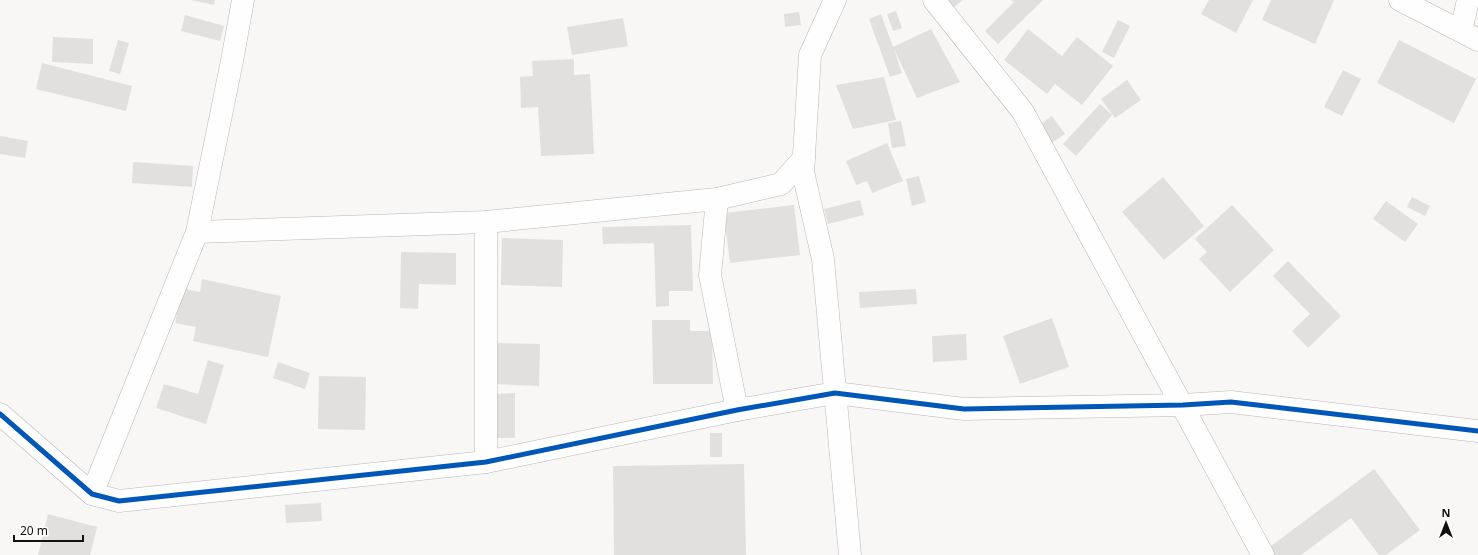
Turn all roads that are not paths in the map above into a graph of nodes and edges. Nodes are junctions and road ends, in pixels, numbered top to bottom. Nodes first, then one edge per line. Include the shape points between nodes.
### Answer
1 (243, 0) edge
2 (835, 0) edge
3 (934, 0) edge
4 (1400, 0) edge
5 (1468, 0) edge
6 (1469, 36) edge
7 (804, 158) junction
8 (717, 199) junction
9 (486, 222) junction
10 (197, 232) junction
11 (835, 393) junction
12 (1183, 405) junction
13 (737, 410) junction
14 (0, 414) edge
15 (1478, 431) edge
16 (486, 462) junction
17 (92, 494) junction
18 (850, 555) edge
19 (1264, 555) edge

1 - 10 street
2 - 7 street via 810,55
3 - 12 street via 1023,112
4 - 6 street
5 - 6 street
7 - 8 street via 781,184
7 - 11 street via 803,172 823,259
8 - 9 street
8 - 13 street via 710,275
9 - 10 street
9 - 16 street
10 - 17 street
11 - 12 street via 964,409
11 - 13 street
11 - 18 street
12 - 15 street via 1231,402
12 - 19 street
13 - 16 street
14 - 17 street
16 - 17 street via 119,501

